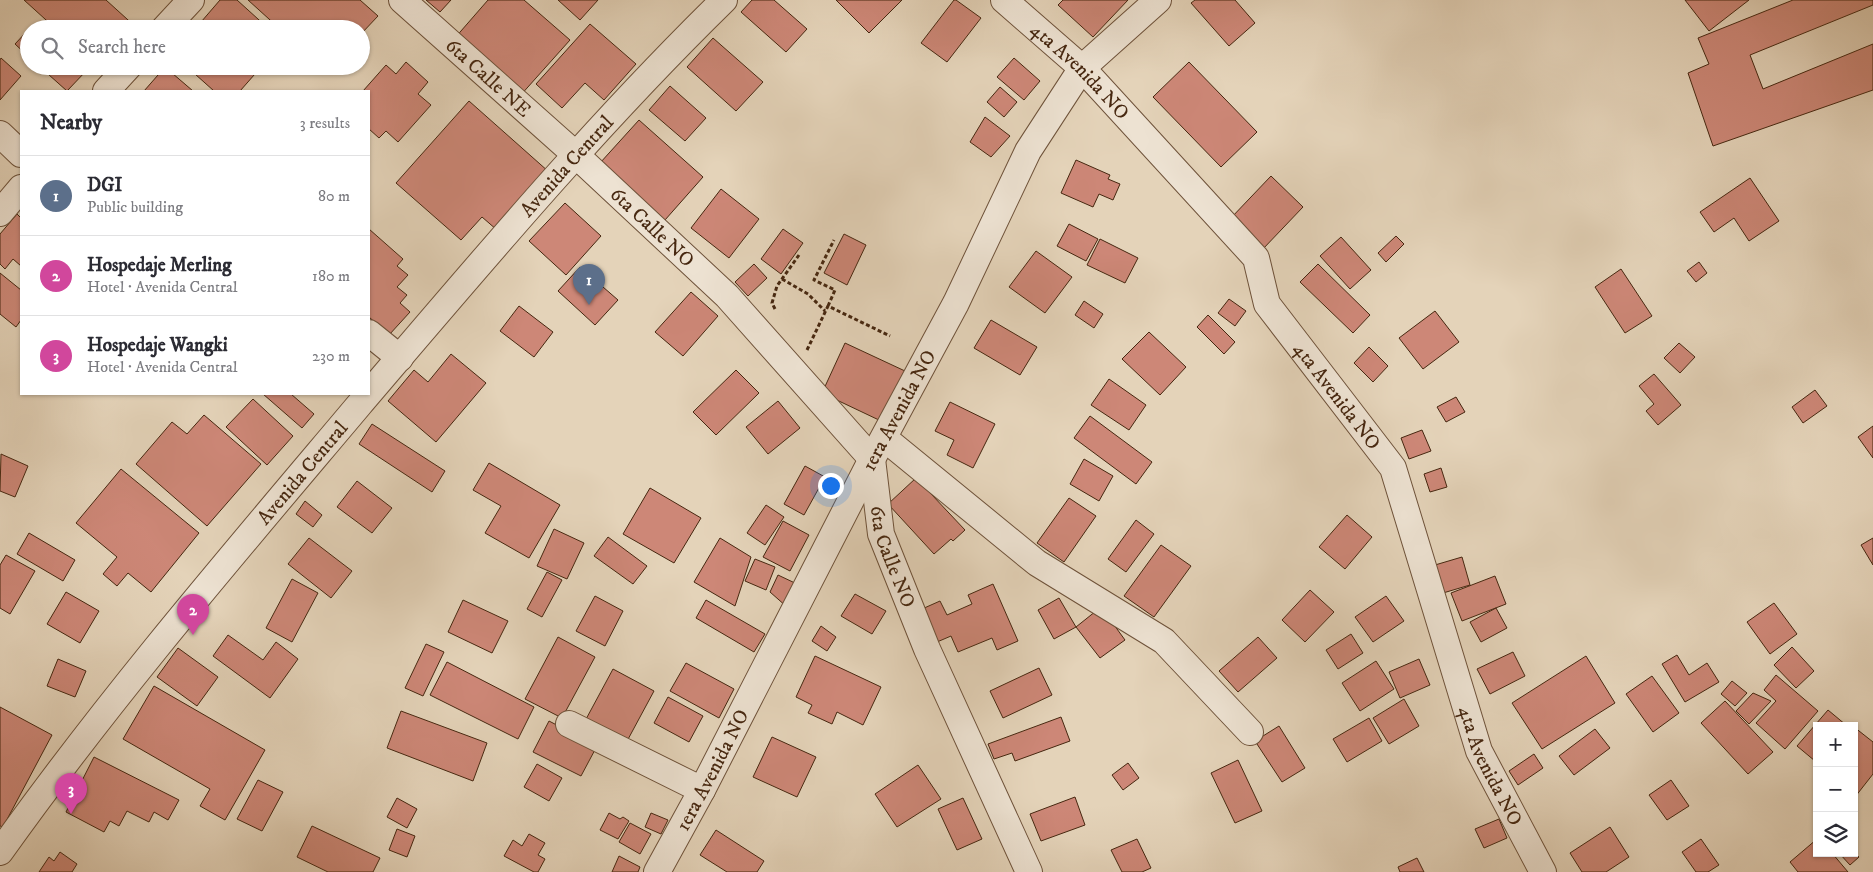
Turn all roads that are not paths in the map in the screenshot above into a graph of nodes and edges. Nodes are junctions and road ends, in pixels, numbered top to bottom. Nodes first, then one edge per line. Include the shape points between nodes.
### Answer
1 (191, 0) edge
2 (402, 0) edge
3 (724, 0) edge
4 (1004, 0) edge
5 (1158, 0) edge
6 (172, 20) edge
7 (1082, 68) junction
8 (121, 75) edge
9 (107, 90) edge
10 (0, 134) edge
11 (20, 153) edge
12 (576, 155) junction
13 (20, 189) edge
14 (0, 213) edge
15 (370, 335) edge
16 (400, 358) junction
17 (370, 393) edge
18 (368, 395) edge
19 (878, 449) junction
20 (569, 724) dead end
21 (1250, 732) dead end
22 (702, 790) junction
23 (0, 852) edge
24 (657, 872) edge
25 (1028, 872) edge
26 (1543, 872) edge

1 - 6 street
2 - 12 street, 6ta Calle NE
3 - 12 street, Avenida Central via 688,34
4 - 7 street, 4ta Avenida NO
5 - 7 street, 1era Avenida NO
7 - 19 street, 1era Avenida NO via 1028,151 956,303
7 - 26 street, 4ta Avenida NO via 1256,258 1267,304 1393,468 1479,751
8 - 9 street
10 - 11 street
12 - 16 street, Avenida Central
12 - 19 street, 6ta Calle NO via 727,296
13 - 14 street
15 - 16 street
16 - 17 street, Avenida Central
18 - 23 street, Avenida Central via 187,608 50,782
19 - 21 street via 1037,563 1164,641
19 - 22 street, 1era Avenida NO
19 - 25 street, 6ta Calle NO via 881,534 927,649
20 - 22 street
22 - 24 street, 1era Avenida NO

